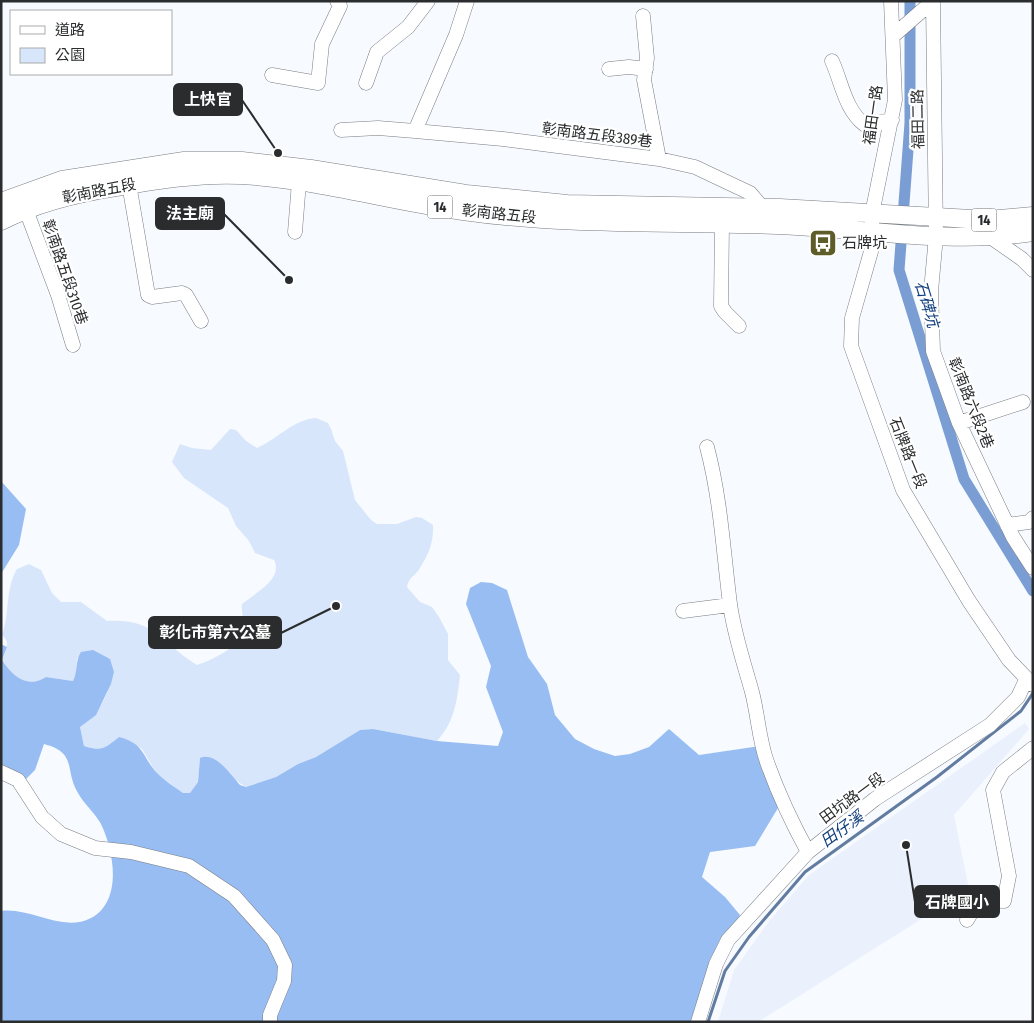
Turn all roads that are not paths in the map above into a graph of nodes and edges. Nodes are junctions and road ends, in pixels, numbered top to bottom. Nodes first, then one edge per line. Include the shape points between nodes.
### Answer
1 (337, 1) edge
2 (428, 1) edge
3 (466, 1) edge
4 (891, 1) edge
5 (933, 1) edge
6 (643, 16) dead end
7 (893, 36) junction
8 (832, 61) dead end
9 (609, 69) dead end
10 (646, 69) junction
11 (272, 75) dead end
12 (366, 83) dead end
13 (892, 120) junction
14 (341, 130) dead end
15 (415, 131) junction
16 (659, 159) junction
17 (311, 169) junction
18 (299, 182) junction
19 (129, 184) junction
20 (1, 202) edge
21 (763, 208) junction
22 (26, 210) junction
23 (880, 215) junction
24 (1033, 216) edge
25 (935, 218) junction
26 (1, 221) edge
27 (722, 224) junction
28 (989, 228) junction
29 (295, 232) dead end
30 (1033, 232) edge
31 (879, 233) junction
32 (936, 236) junction
33 (1033, 270) edge
34 (201, 321) dead end
35 (739, 326) dead end
36 (73, 345) dead end
37 (1023, 402) dead end
38 (959, 423) junction
39 (707, 447) dead end
40 (1033, 518) edge
41 (1007, 526) junction
42 (1033, 568) edge
43 (730, 605) junction
44 (683, 611) dead end
45 (1029, 683) edge
46 (1033, 748) edge
47 (1, 772) edge
48 (808, 852) junction
49 (967, 920) dead end
50 (270, 1022) edge
51 (698, 1022) edge

1 - 11 street via 340,6 322,44 318,83
2 - 12 street via 408,27 377,52
3 - 15 street via 456,35
4 - 7 street, 福田一路
5 - 7 street
5 - 25 street, 福田二路
6 - 10 street
7 - 13 street, 福田一路 via 895,100
8 - 13 street via 849,108 856,118 865,125
9 - 10 street
10 - 16 street via 644,80
13 - 23 street, 福田一路
14 - 15 street, 彰南路五段389巷
15 - 16 street, 彰南路五段389巷
16 - 21 street, 彰南路五段389巷 via 695,167 742,189
17 - 18 street
17 - 20 main road, 彰南路五段 / 14 via 242,161 184,161 62,180
17 - 21 main road, 彰南路五段 / 14 via 466,194 567,204
18 - 19 main road, 彰南路五段 / 14 via 241,175 185,176
18 - 27 main road, 彰南路五段 / 14 via 482,213 565,220
18 - 29 street
19 - 22 main road, 彰南路五段 / 14 via 66,195
19 - 34 street via 148,296 182,293
21 - 23 main road, 彰南路五段 / 14
22 - 26 main road, 彰南路五段 / 14
22 - 36 street, 彰南路五段310巷
23 - 25 main road, 14
23 - 31 street, 福田一路
24 - 28 main road, 14
25 - 28 main road, 14
25 - 32 street, 福田二路
27 - 31 main road, 彰南路五段 / 14
27 - 35 street via 722,306
28 - 30 main road, 14
28 - 32 main road, 14
28 - 33 street
31 - 32 main road, 14
31 - 45 street, 石牌路一段 via 852,318 851,346 903,490 969,600 1009,660
32 - 38 street, 彰南路六段2巷 via 931,291 933,351
37 - 38 street
38 - 41 street, 彰南路六段2巷
39 - 43 street via 717,485
40 - 41 street via 1029,522
41 - 42 street, 彰南路六段2巷
43 - 44 street
43 - 48 street via 766,761
45 - 48 street, 田坑路一段 via 990,725 875,798
46 - 49 street via 1003,772 993,790 1009,876 1004,901 979,900
47 - 50 street via 18,780 42,817 61,834 95,848 131,852 189,866 234,896 273,940 285,965 284,981
48 - 51 street, 田坑路一段 via 728,940 716,964

